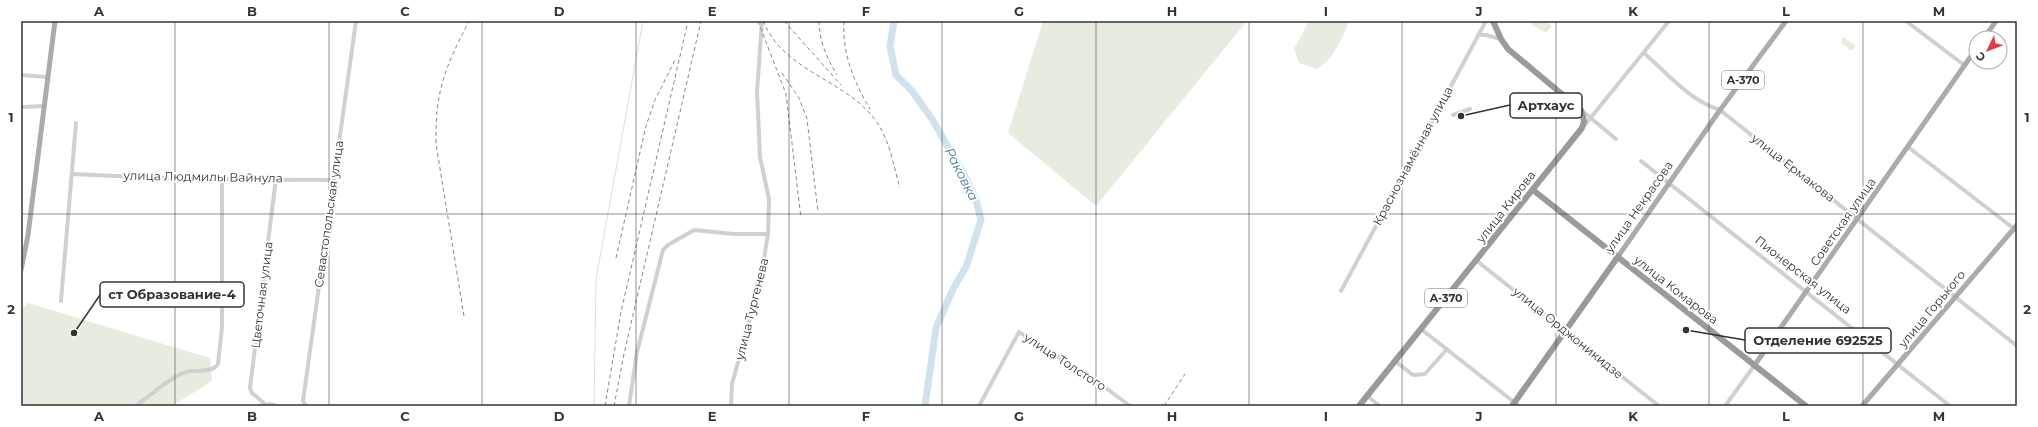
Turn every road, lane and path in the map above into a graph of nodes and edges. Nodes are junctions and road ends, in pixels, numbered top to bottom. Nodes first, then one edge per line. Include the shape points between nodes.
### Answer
1 (54, 21) edge
2 (356, 21) edge
3 (762, 21) edge
4 (1486, 21) edge
5 (1494, 21) edge
6 (1669, 21) edge
7 (1786, 21) edge
8 (1906, 21) edge
9 (1996, 21) edge
10 (1990, 30) edge
11 (1478, 35) junction
12 (1501, 39) junction
13 (1644, 53) junction
14 (1968, 60) edge
15 (1964, 65) junction
16 (21, 75) edge
17 (47, 77) junction
18 (44, 106) junction
19 (21, 107) edge
20 (1470, 109) dead end
21 (1581, 110) junction
22 (1720, 110) junction
23 (1453, 116) dead end
24 (1591, 118) junction
25 (76, 123) dead end
26 (1582, 128) junction
27 (1616, 139) dead end
28 (1908, 147) junction
29 (1641, 161) dead end
30 (72, 174) junction
31 (276, 178) junction
32 (222, 179) junction
33 (333, 180) junction
34 (1669, 184) junction
35 (1533, 190) junction
36 (1857, 219) junction
37 (2016, 228) edge
38 (768, 234) junction
39 (1617, 258) junction
40 (1477, 261) junction
41 (21, 270) edge
42 (1341, 291) dead end
43 (1806, 292) junction
44 (1956, 298) junction
45 (61, 301) dead end
46 (1421, 329) junction
47 (1566, 330) junction
48 (2017, 346) edge
49 (1447, 349) junction
50 (1395, 360) junction
51 (1898, 365) junction
52 (1754, 366) junction
53 (1367, 396) junction
54 (303, 401) junction
55 (265, 404) junction
56 (1515, 405) edge
57 (136, 406) edge
58 (259, 406) edge
59 (277, 406) edge
60 (300, 406) edge
61 (306, 406) edge
62 (629, 406) edge
63 (731, 406) edge
64 (979, 406) edge
65 (1130, 406) edge
66 (1359, 406) edge
67 (1380, 406) edge
68 (1659, 406) edge
69 (1725, 406) edge
70 (1806, 406) edge
71 (1862, 406) edge
72 (1950, 406) edge

1 - 17 main road
2 - 33 street, Севастопольская улица
3 - 38 street, улица Тургенева via 757,92 760,157 769,199
4 - 11 street, Краснознамённая улица
5 - 12 highway
6 - 13 street, улица Кирова
7 - 22 main road, улица Некрасова / А-370
8 - 15 street
9 - 10 main road
11 - 12 street
11 - 42 street, Краснознамённая улица
12 - 21 highway via 1508,49
13 - 22 street, улица Ермакова via 1697,99 1707,106
13 - 24 street, улица Кирова
14 - 15 main road, Советская улица
15 - 28 main road, Советская улица
16 - 17 street
17 - 18 main road
18 - 19 street
18 - 41 main road via 28,235
20 - 23 street
21 - 24 street
21 - 26 highway via 1584,121
22 - 34 main road, улица Некрасова / А-370
22 - 36 street, улица Ермакова
24 - 26 street, улица Кирова
24 - 27 street
25 - 30 street
26 - 35 highway, улица Кирова / А-370
28 - 36 main road, Советская улица
28 - 37 street
29 - 34 street, Пионерская улица
30 - 32 street, улица Людмилы Вайнула
30 - 45 street
31 - 32 street, улица Людмилы Вайнула
31 - 33 street, улица Людмилы Вайнула
31 - 55 street, Цветочная улица via 250,390
32 - 57 street via 221,347 218,364 206,370 183,372
33 - 54 street, Севастопольская улица
34 - 39 main road, улица Некрасова / А-370
34 - 43 street, Пионерская улица
35 - 39 highway, улица Комарова
35 - 40 highway, улица Кирова / А-370
36 - 43 main road, Советская улица
36 - 44 street, улица Ермакова
37 - 44 main road, улица Горького
38 - 62 street via 694,230 663,250 637,352
38 - 63 street, улица Тургенева via 761,278 732,384
39 - 47 highway, улица Некрасова / А-370
39 - 52 highway, улица Комарова
40 - 46 highway, улица Кирова / А-370
40 - 47 street, улица Орджоникидзе
43 - 51 street, Пионерская улица
43 - 52 main road, Советская улица
44 - 48 street, улица Ермакова
44 - 51 main road, улица Горького
46 - 49 street
46 - 50 highway, улица Кирова / А-370
47 - 56 highway, улица Некрасова / А-370
47 - 68 street, улица Орджоникидзе
49 - 50 street via 1426,374 1413,375
49 - 56 street
50 - 53 highway, улица Кирова / А-370
51 - 71 main road, улица Горького
51 - 72 street, Пионерская улица
52 - 69 street, Советская улица
52 - 70 highway, улица Комарова
53 - 66 highway, улица Кирова / А-370
53 - 67 street
54 - 60 street
54 - 61 street
55 - 58 street
55 - 59 street
64 - 65 street, улица Толстого via 1019,332 1098,382

